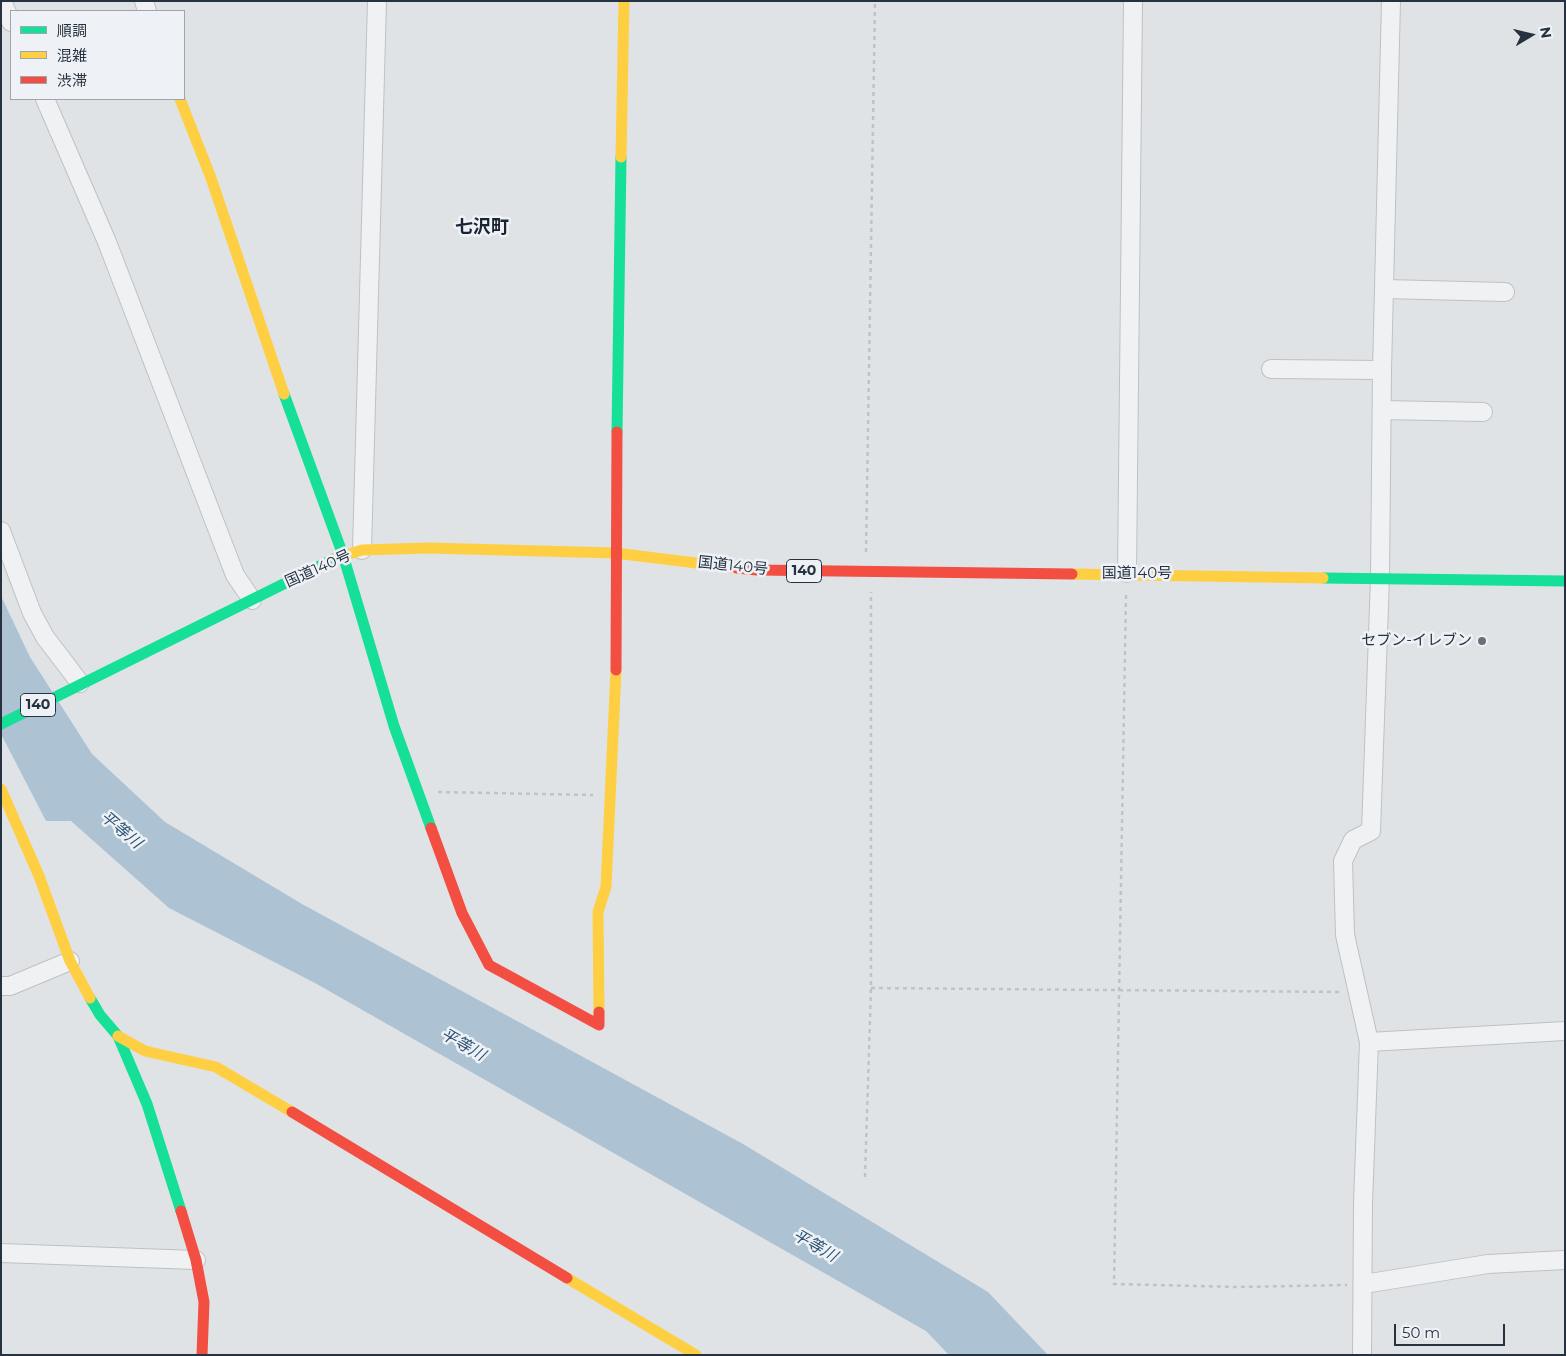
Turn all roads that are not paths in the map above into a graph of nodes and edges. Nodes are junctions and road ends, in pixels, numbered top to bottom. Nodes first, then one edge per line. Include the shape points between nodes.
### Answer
1 (2, 1) edge
2 (377, 1) edge
3 (624, 1) edge
4 (1133, 1) edge
5 (1391, 1) edge
6 (10, 20) edge
7 (45, 100) edge
8 (180, 100) edge
9 (1385, 289) junction
10 (1505, 292) dead end
11 (1271, 369) dead end
12 (1382, 370) junction
13 (1382, 410) junction
14 (1483, 412) dead end
15 (1, 531) edge
16 (362, 550) junction
17 (615, 553) junction
18 (343, 556) junction
19 (1127, 573) junction
20 (1380, 578) junction
21 (1565, 581) edge
22 (252, 600) junction
23 (77, 684) junction
24 (1, 724) edge
25 (1, 789) edge
26 (70, 961) junction
27 (1, 986) edge
28 (1565, 1031) edge
29 (118, 1036) junction
30 (1369, 1042) junction
31 (1, 1253) edge
32 (196, 1260) junction
33 (1565, 1260) edge
34 (1364, 1284) junction
35 (202, 1355) edge
36 (696, 1355) edge
37 (1362, 1355) edge

1 - 6 street
2 - 16 street
3 - 17 main road
4 - 19 street
5 - 9 street
7 - 22 street via 107,242 235,575
8 - 18 main road
9 - 10 street
9 - 12 street
11 - 12 street
12 - 13 street
13 - 14 street
13 - 20 street
15 - 23 street via 32,613
16 - 17 main road, 国道140号 / 140 via 429,548
16 - 18 main road, 国道140号 / 140
17 - 18 main road via 617,653 606,887 598,912 599,1025 489,966 462,913 394,726
17 - 19 main road, 国道140号 / 140 via 757,570
18 - 22 main road, 国道140号 / 140
19 - 20 main road, 国道140号 / 140
20 - 21 main road, 国道140号 / 140
20 - 30 street via 1371,831 1353,840 1343,861 1345,935
22 - 23 main road, 国道140号 / 140
23 - 24 main road, 国道140号 / 140
25 - 26 main road via 39,876
26 - 27 street via 10,986
26 - 29 main road via 100,1015
28 - 30 street
29 - 32 main road via 147,1104
29 - 36 main road via 145,1051 216,1067
30 - 34 street via 1363,1203
31 - 32 street
32 - 35 main road via 204,1302
33 - 34 street via 1488,1264
34 - 37 street

